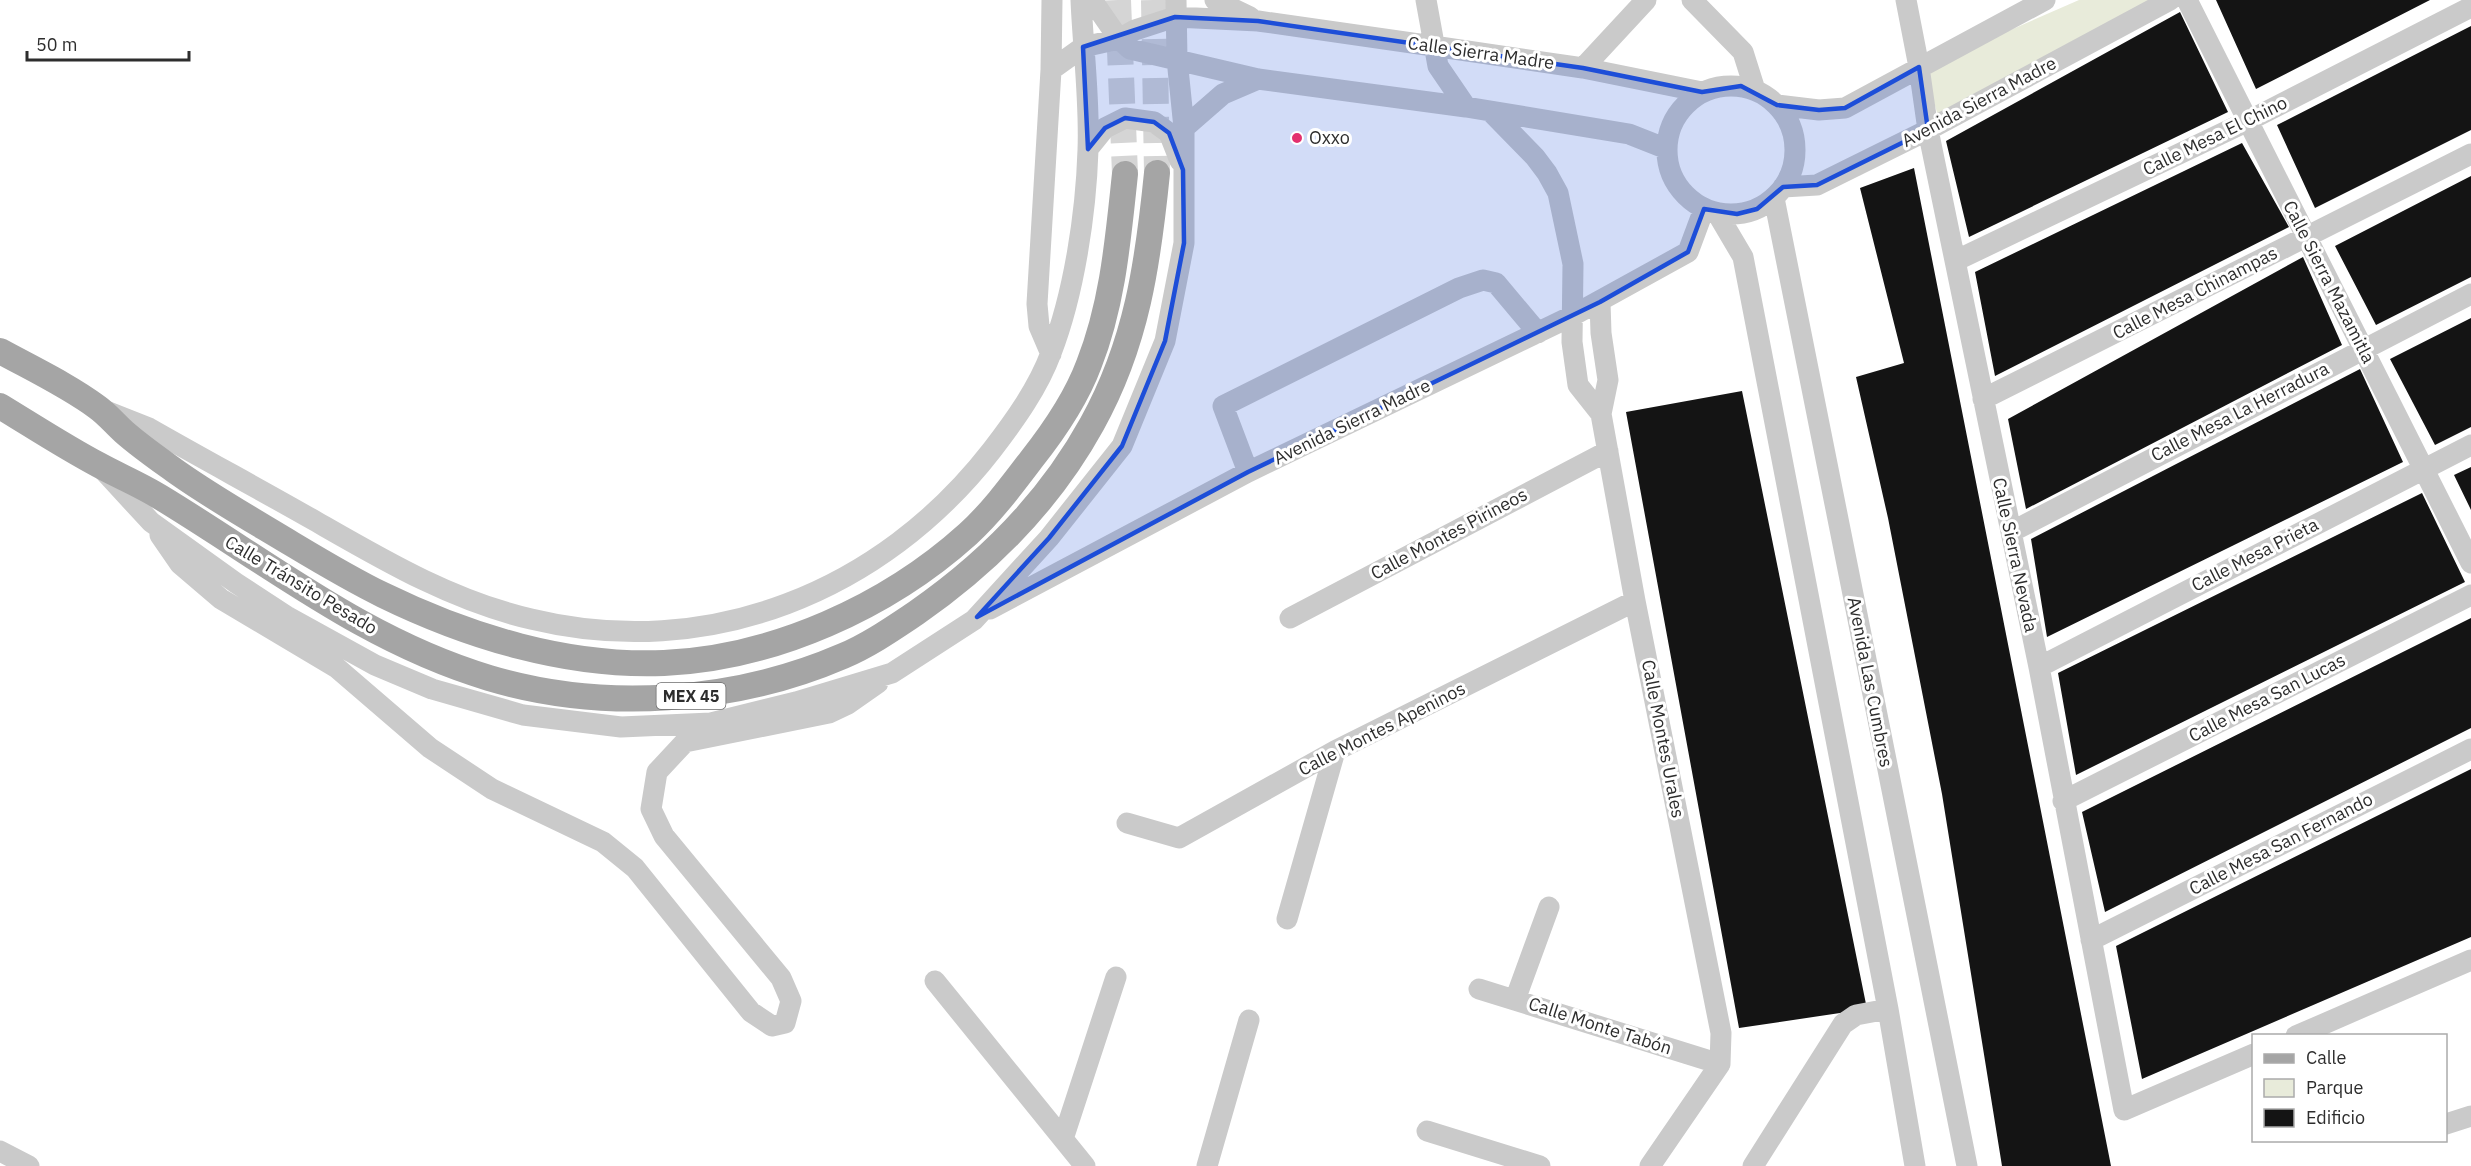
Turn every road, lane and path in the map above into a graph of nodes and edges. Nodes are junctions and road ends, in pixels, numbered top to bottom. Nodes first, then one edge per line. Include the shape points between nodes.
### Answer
1 (1052, 0) edge
2 (1081, 0) edge
3 (1092, 0) edge
4 (1215, 0) edge
5 (1426, 0) edge
6 (1646, 0) edge
7 (1692, 0) edge
8 (1906, 0) edge
9 (2044, 0) edge
10 (2170, 0) edge
11 (2187, 0) edge
12 (2471, 7) edge
13 (1176, 8) edge
14 (1258, 21) junction
15 (1119, 39) junction
16 (1433, 46) junction
17 (1083, 47) junction
18 (1177, 59) junction
19 (1919, 67) junction
20 (1583, 68) junction
21 (1051, 70) junction
22 (1258, 79) junction
23 (1755, 90) junction
24 (1702, 92) junction
25 (1777, 105) junction
26 (1466, 108) junction
27 (1491, 112) junction
28 (2248, 121) junction
29 (1184, 128) junction
30 (1928, 130) junction
31 (1666, 148) junction
32 (1088, 149) junction
33 (2471, 154) edge
34 (1183, 170) junction
35 (1156, 173) tunnel mouth
36 (1125, 174) tunnel mouth
37 (1778, 192) junction
38 (1711, 211) junction
39 (2307, 237) junction
40 (1957, 260) junction
41 (2471, 294) edge
42 (1600, 302) junction
43 (1572, 316) junction
44 (1538, 333) junction
45 (2363, 349) junction
46 (0, 351) edge
47 (1051, 354) junction
48 (1983, 399) junction
49 (0, 406) edge
50 (100, 409) junction
51 (1601, 414) junction
52 (2471, 445) edge
53 (1608, 451) junction
54 (100, 466) junction
55 (2423, 468) junction
56 (1248, 472) junction
57 (151, 522) junction
58 (2011, 532) junction
59 (2471, 564) edge
60 (2471, 595) edge
61 (1635, 601) junction
62 (976, 617) junction
63 (1290, 618) dead end
64 (2039, 667) junction
65 (892, 673) junction
66 (2471, 749) edge
67 (1335, 751) junction
68 (2063, 801) junction
69 (1127, 823) dead end
70 (1549, 908) dead end
71 (1287, 920) dead end
72 (2091, 940) junction
73 (2471, 960) edge
74 (1116, 977) dead end
75 (935, 981) dead end
76 (1479, 989) dead end
77 (1515, 1000) junction
78 (1888, 1009) junction
79 (1249, 1020) dead end
80 (2298, 1034) edge
81 (2252, 1054) edge
82 (1720, 1064) junction
83 (2471, 1116) edge
84 (2447, 1124) edge
85 (1427, 1131) dead end
86 (1063, 1139) junction
87 (0, 1151) edge
88 (29, 1166) edge
89 (1085, 1166) edge
90 (1207, 1166) edge
91 (1540, 1166) edge
92 (1650, 1166) edge
93 (1753, 1166) edge
94 (1915, 1166) edge
95 (1967, 1166) edge

1 - 21 street
2 - 17 street
3 - 15 street
4 - 14 street
5 - 16 street
6 - 20 street
7 - 23 street via 1743,52
8 - 19 street, Calle Sierra Nevada
9 - 19 street
10 - 30 street, Avenida Sierra Madre
11 - 28 street, Calle Sierra Mazamitla
12 - 28 street, Calle Mesa El Chino
13 - 14 street
13 - 15 street
13 - 18 street
14 - 16 street, Calle Sierra Madre
15 - 17 street
15 - 18 street via 1130,49
16 - 20 street, Calle Sierra Madre
16 - 26 street via 1437,66
17 - 21 street
17 - 32 street
18 - 22 street
18 - 29 street
19 - 25 street via 1845,108 1819,110
19 - 30 street, Calle Sierra Nevada
20 - 24 street, Calle Sierra Madre
21 - 47 street via 1037,304 1039,326
22 - 26 street
22 - 29 street via 1223,94
23 - 24 street via 1721,86
23 - 25 street
24 - 31 street via 1684,106 1671,126
25 - 37 street via 1791,130 1794,159
26 - 27 street
27 - 31 street via 1629,134
27 - 43 street, Calle Montes Urales via 1535,156 1557,193 1573,264
28 - 39 street, Calle Sierra Mazamitla
28 - 40 street, Calle Mesa El Chino
29 - 34 street
30 - 37 street, Avenida Sierra Madre via 1817,185
30 - 40 street, Calle Sierra Nevada
31 - 38 street via 1671,173 1684,194
32 - 34 street via 1105,128 1125,118 1154,122 1169,133
32 - 47 street via 1074,267
33 - 39 street, Calle Mesa Chinampas
34 - 62 street via 1184,243 1165,341 1122,446 1049,538
35 - 54 main road, Calle Tránsito Pesado / MEX 45 via 1148,254 1137,312 1112,384 1056,482 1005,541 937,598 844,656 781,678 696,696 608,698 493,679 449,665 348,617 158,496
36 - 50 main road, Calle Tránsito Pesado / MEX 45 via 1114,272 1088,366 1054,430 1015,481 971,531 916,575 834,621 752,649 685,661 632,663 576,657 484,636 384,596 229,507 126,434
37 - 38 street via 1756,209 1737,214
37 - 95 street, Avenida Las Cumbres
38 - 42 street, Avenida Sierra Madre via 1688,252
38 - 78 street via 1743,257
39 - 45 street, Calle Sierra Mazamitla
39 - 48 street, Calle Mesa Chinampas
40 - 48 street, Calle Sierra Nevada
41 - 45 street, Calle Mesa La Herradura
42 - 43 street, Avenida Sierra Madre
42 - 51 street, Calle Montes Urales via 1608,380
43 - 44 street, Avenida Sierra Madre
43 - 51 street, Calle Montes Urales via 1578,385
44 - 56 street, Avenida Sierra Madre
44 - 56 street via 1496,283 1483,280 1459,288 1222,406
45 - 55 street, Calle Sierra Mazamitla
45 - 58 street, Calle Mesa La Herradura
46 - 50 main road, Calle Tránsito Pesado / MEX 45
47 - 50 street via 1029,398 974,474 894,546 794,603 712,625 669,629 597,630 530,619 442,589 390,565 149,428
48 - 58 street, Calle Sierra Nevada
49 - 54 main road, Calle Tránsito Pesado / MEX 45
51 - 53 street, Calle Montes Urales
52 - 55 street, Calle Mesa Prieta
53 - 61 street, Calle Montes Urales
53 - 63 street, Calle Montes Pirineos
54 - 57 street
55 - 59 street, Calle Sierra Mazamitla
55 - 64 street, Calle Mesa Prieta
56 - 62 street, Avenida Sierra Madre
57 - 65 street via 280,612 375,665 432,689 522,715 621,727 711,723
57 - 65 street via 180,564 221,598 337,668 430,748 492,789 603,842 635,868 751,1012 772,1026 785,1023 791,1001 781,978 663,836 651,809 657,772 685,742 829,713
58 - 64 street, Calle Sierra Nevada
60 - 68 street, Calle Mesa San Lucas
61 - 67 street, Calle Montes Apeninos
61 - 82 street, Calle Montes Urales via 1721,1033
62 - 65 street
64 - 68 street, Calle Sierra Nevada
66 - 72 street, Calle Mesa San Fernando
67 - 69 street, Calle Montes Apeninos via 1179,838
67 - 71 street
68 - 72 street, Calle Sierra Nevada
70 - 77 street
72 - 81 street, Calle Sierra Nevada via 2124,1110
73 - 80 street
74 - 86 street
75 - 86 street
76 - 77 street, Calle Monte Tabón
77 - 82 street, Calle Monte Tabón
78 - 93 street via 1856,1016 1843,1024
78 - 94 street
79 - 90 street
82 - 92 street
83 - 84 street
85 - 91 street
86 - 89 street
87 - 88 street

